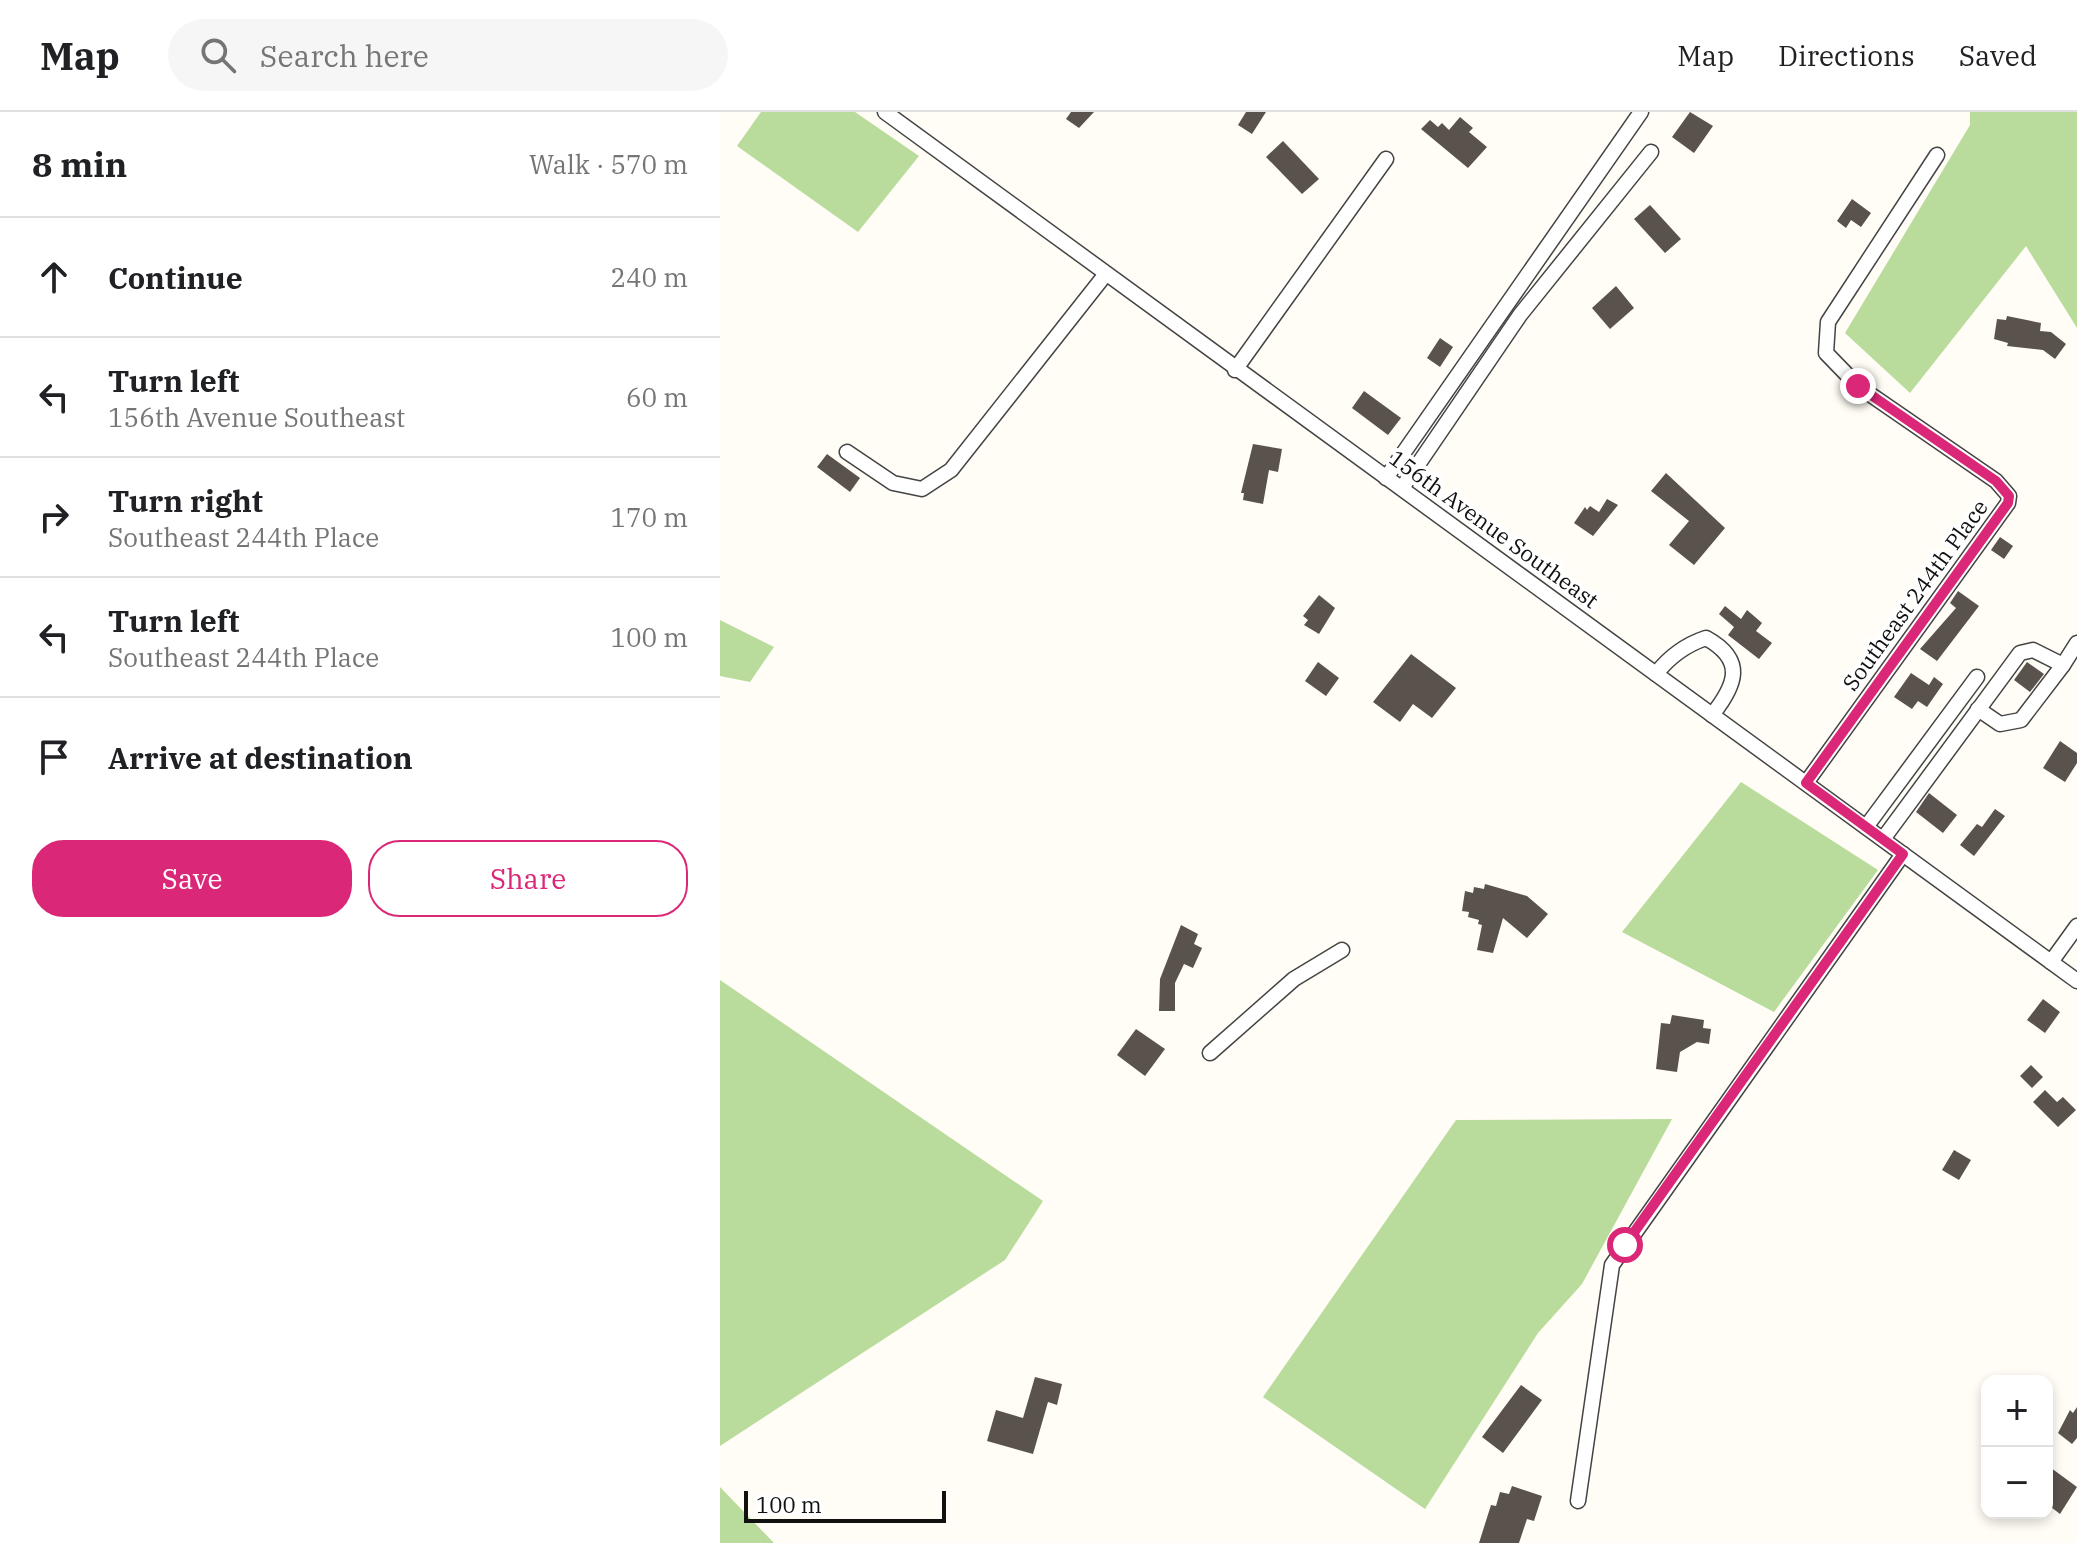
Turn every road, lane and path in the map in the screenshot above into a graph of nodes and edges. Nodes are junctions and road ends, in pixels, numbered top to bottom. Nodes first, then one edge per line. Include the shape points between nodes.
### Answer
1 (885, 112) edge
2 (1641, 112) edge
3 (1651, 152) dead end
4 (1937, 155) dead end
5 (1386, 159) dead end
6 (1105, 275) junction
7 (1235, 370) junction
8 (847, 452) dead end
9 (1386, 478) junction
10 (1402, 488) junction
11 (2077, 643) edge
12 (2063, 665) junction
13 (1656, 674) junction
14 (1977, 677) dead end
15 (1978, 709) junction
16 (1712, 715) junction
17 (1806, 783) junction
18 (1866, 827) junction
19 (1883, 839) junction
20 (1903, 854) junction
21 (2077, 926) edge
22 (1342, 950) dead end
23 (2051, 962) junction
24 (2077, 981) edge
25 (1210, 1053) dead end
26 (1578, 1501) dead end

1 - 6 street, 156th Avenue Southeast
2 - 9 street
3 - 10 street via 1520,315
4 - 17 street, Southeast 244th Place via 1828,322 1826,353 1858,386 1996,481 2009,496 2008,503
5 - 7 street
6 - 7 street, 156th Avenue Southeast
6 - 8 street via 951,470 922,489 893,483
7 - 9 street, 156th Avenue Southeast
9 - 10 street, 156th Avenue Southeast
10 - 13 street, 156th Avenue Southeast
11 - 12 street
12 - 15 street via 2033,650 2020,653
12 - 15 street via 2021,720 2000,724
13 - 16 street, 156th Avenue Southeast
13 - 16 street via 1695,642 1706,638 1716,644 1734,668 1729,694
14 - 18 street
15 - 19 street
16 - 17 street, 156th Avenue Southeast
17 - 18 street, 156th Avenue Southeast
18 - 19 street, 156th Avenue Southeast
19 - 20 street, 156th Avenue Southeast
20 - 23 street, 156th Avenue Southeast
20 - 26 street via 1612,1265
21 - 23 street
22 - 25 street via 1294,979
23 - 24 street, 156th Avenue Southeast

